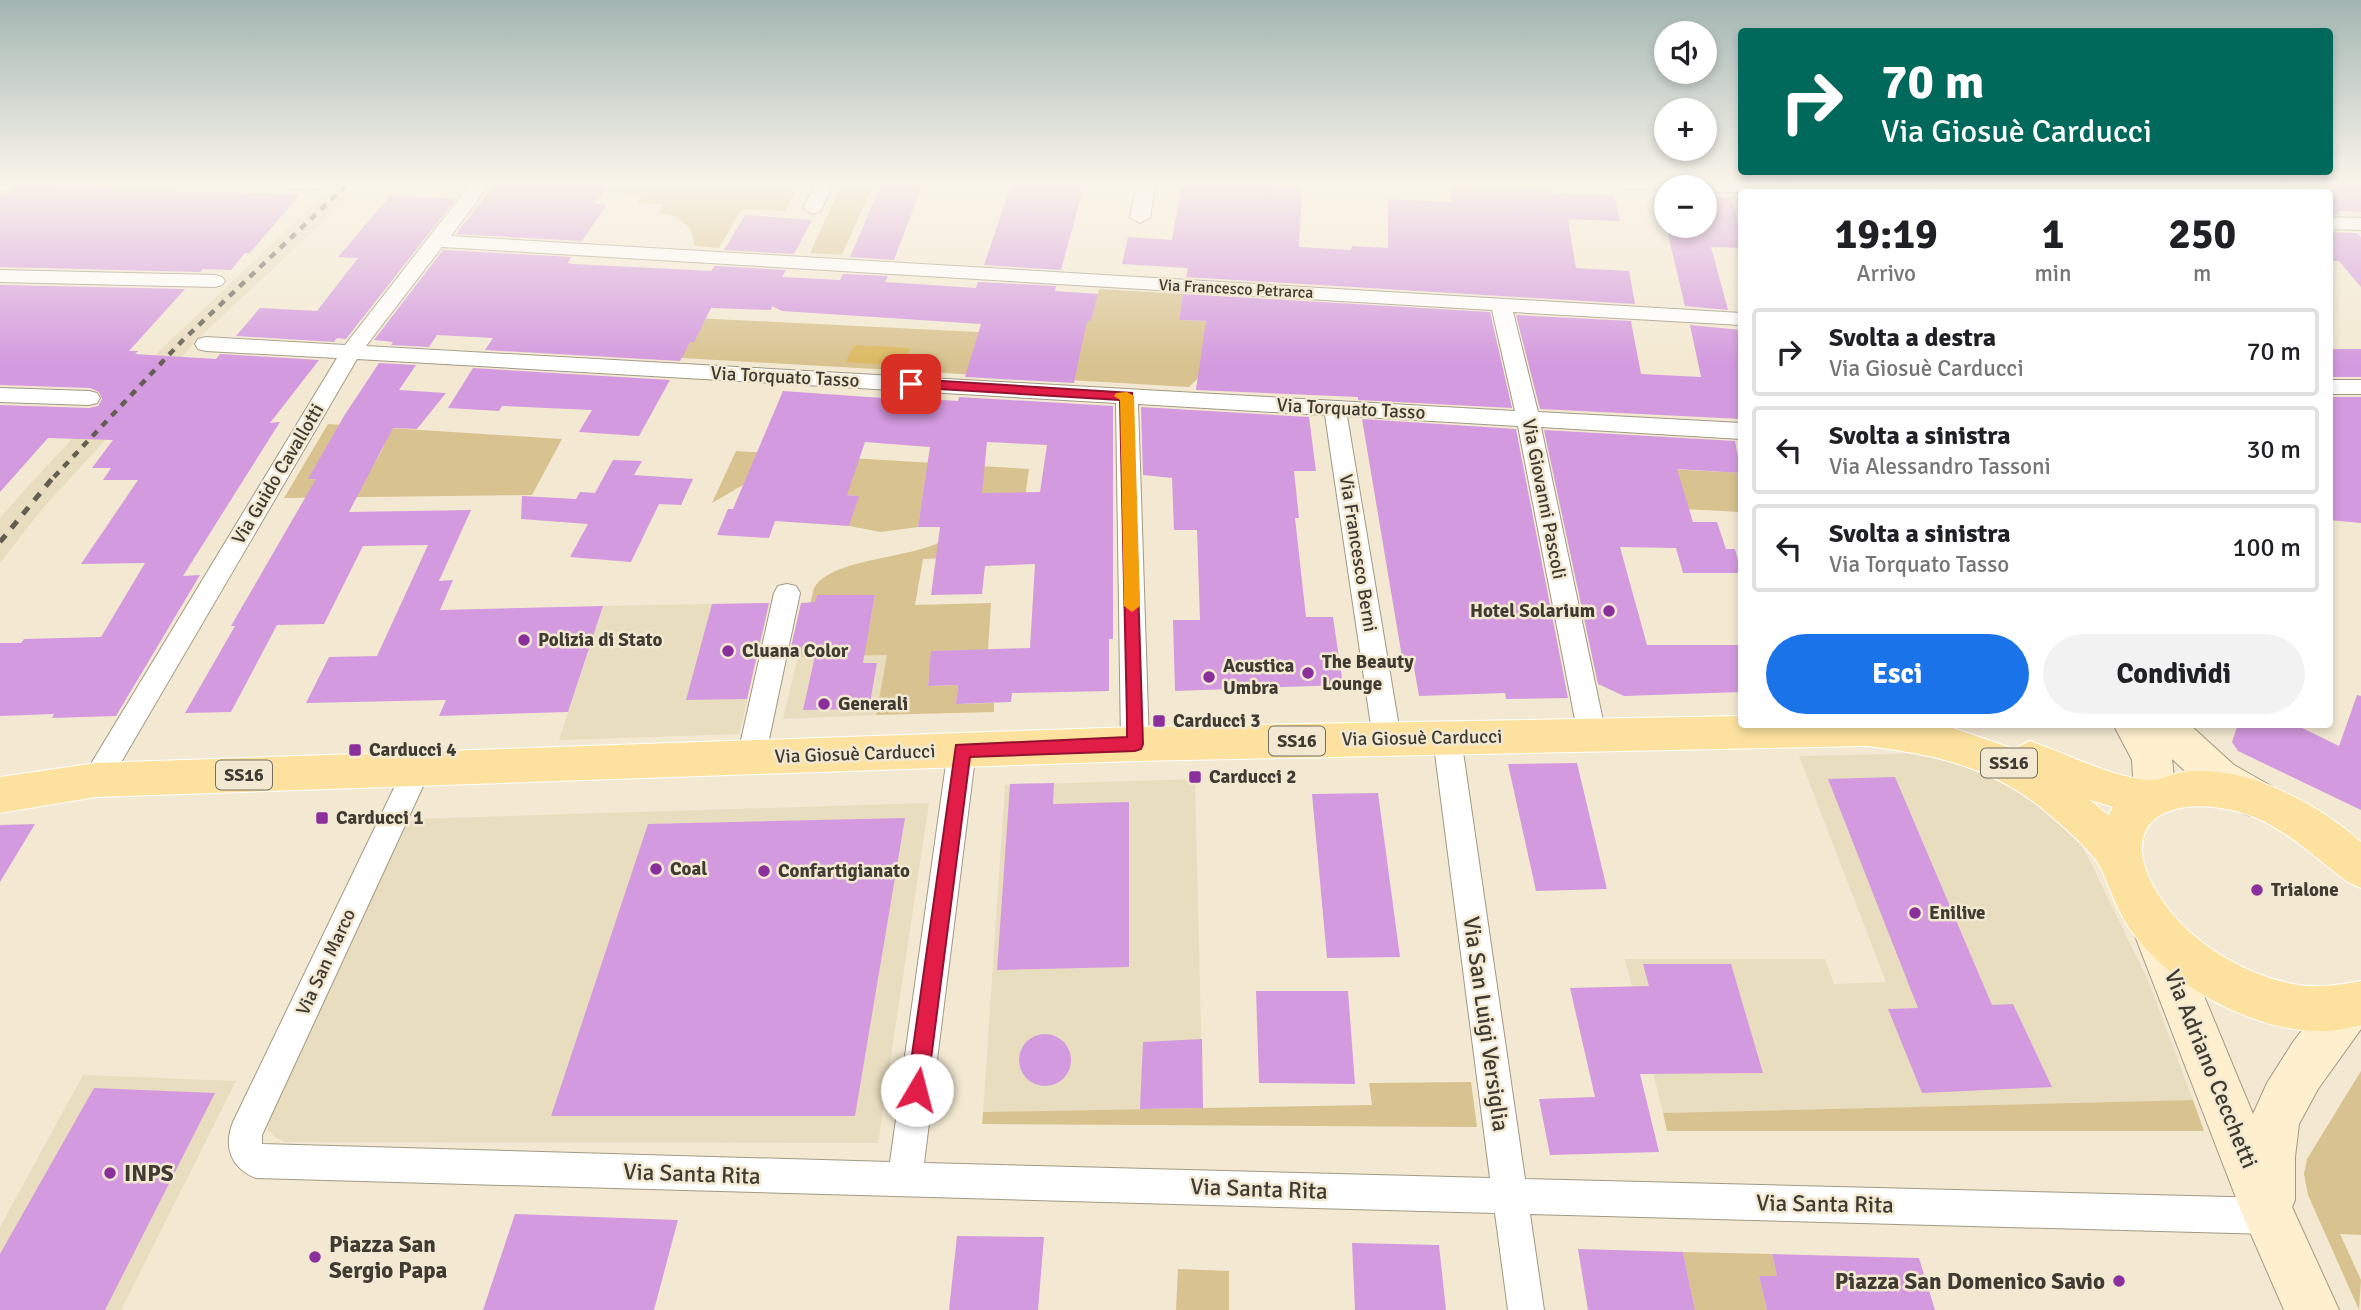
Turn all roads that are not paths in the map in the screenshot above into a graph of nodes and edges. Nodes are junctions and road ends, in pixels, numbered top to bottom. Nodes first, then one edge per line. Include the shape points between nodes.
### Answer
1 (435, 243) edge
2 (472, 243) edge
3 (0, 276) edge
4 (215, 281) dead end
5 (1501, 305) junction
6 (1738, 319) edge
7 (206, 344) dead end
8 (351, 352) junction
9 (2333, 387) edge
10 (2361, 387) edge
11 (0, 395) edge
12 (1127, 396) junction
13 (89, 398) dead end
14 (1335, 408) junction
15 (1528, 419) junction
16 (1738, 431) edge
17 (787, 593) dead end
18 (1882, 728) edge
19 (1929, 728) edge
20 (2135, 728) edge
21 (2165, 728) edge
22 (1866, 730) junction
23 (1592, 735) junction
24 (1447, 738) junction
25 (1387, 739) junction
26 (1135, 744) junction
27 (962, 750) junction
28 (751, 758) junction
29 (417, 769) junction
30 (0, 772) edge
31 (96, 780) junction
32 (0, 795) edge
33 (2152, 798) junction
34 (2260, 801) junction
35 (2320, 833) junction
36 (2361, 842) edge
37 (2120, 858) junction
38 (2361, 870) edge
39 (2152, 923) junction
40 (2355, 1005) edge
41 (249, 1157) joint
42 (905, 1180) junction
43 (1510, 1196) junction
44 (2269, 1216) junction
45 (1526, 1310) edge
46 (2312, 1310) edge

1 - 8 street, Via Guido Cavallotti
2 - 5 street, Via Francesco Petrarca
3 - 4 street
5 - 6 street, Via Francesco Petrarca
5 - 15 street, Via Giovanni Pascoli
7 - 8 street, Via Torquato Tasso
8 - 12 street, Via Torquato Tasso
8 - 31 street, Via Guido Cavallotti
9 - 10 street
11 - 13 street
12 - 14 street, Via Torquato Tasso
12 - 26 street
14 - 15 street, Via Torquato Tasso
14 - 25 street, Via Francesco Berni
15 - 16 street, Via Torquato Tasso
15 - 23 street, Via Giovanni Pascoli
17 - 28 street
18 - 22 main road, SS16
19 - 33 main road, SS16 via 1976,738 2108,788
20 - 33 street via 2152,760
21 - 34 street via 2219,777
22 - 23 main road, Via Giosuè Carducci / SS16
22 - 37 main road, Via Giosuè Carducci / SS16 via 1940,740 2015,766 2066,802
23 - 24 main road, Via Giosuè Carducci / SS16
24 - 25 main road, Via Giosuè Carducci / SS16
24 - 43 street, Via San Luigi Versiglia
25 - 26 main road, Via Giosuè Carducci / SS16
26 - 27 main road, Via Giosuè Carducci / SS16
27 - 28 main road, Via Giosuè Carducci / SS16
27 - 42 street
28 - 29 main road, Via Giosuè Carducci / SS16
29 - 31 main road, Via Giosuè Carducci / SS16
29 - 41 street, Via San Marco via 245,1134
30 - 31 main road, Via Giosuè Carducci / SS16 via 31,770
31 - 32 main road, Via Giosuè Carducci / SS16
33 - 34 main road, SS16 via 2207,789
33 - 37 main road, SS16 via 2136,808 2126,823
34 - 35 main road, SS16
35 - 36 street
35 - 38 main road, SS16
37 - 39 main road, SS16 via 2135,899
39 - 40 main road, SS16 via 2186,956 2241,990 2301,1008
39 - 44 street, Via Adriano Cecchetti
40 - 44 street, Via Adriano Cecchetti via 2296,1081 2277,1115 2269,1156
41 - 42 street, Via Santa Rita via 289,1163
42 - 43 street, Via Santa Rita
43 - 44 street, Via Santa Rita
43 - 45 street, Via San Luigi Versiglia
44 - 46 street, Via Adriano Cecchetti

